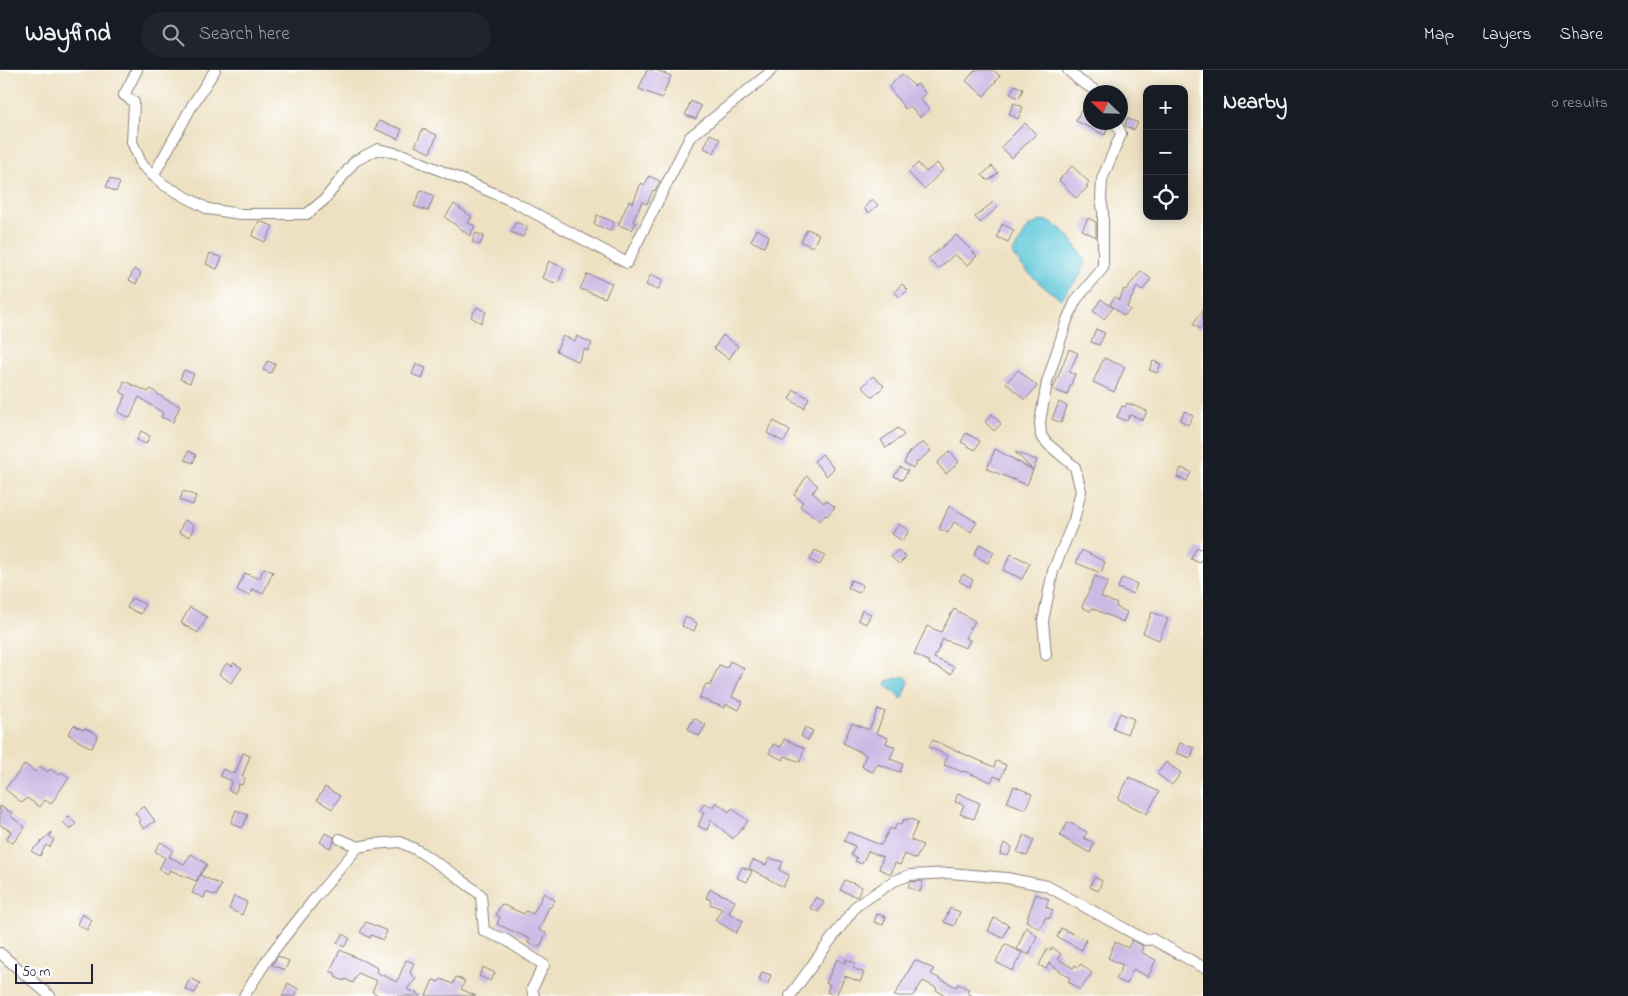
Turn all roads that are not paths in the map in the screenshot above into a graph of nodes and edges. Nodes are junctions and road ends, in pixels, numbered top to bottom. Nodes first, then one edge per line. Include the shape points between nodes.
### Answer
1 (137, 70) edge
2 (215, 70) edge
3 (771, 70) edge
4 (1068, 70) edge
5 (1087, 85) edge
6 (1119, 130) edge
7 (153, 176) junction
8 (1046, 655) dead end
9 (340, 839) dead end
10 (358, 847) junction
11 (0, 953) edge
12 (1203, 966) edge
13 (50, 996) edge
14 (244, 996) edge
15 (534, 996) edge
16 (790, 996) edge

1 - 7 street via 124,95 134,102 132,142 142,165
2 - 7 street
3 - 7 street via 690,137 627,263 512,201 404,155 378,150 355,161 324,200 308,214 240,214 208,209
4 - 5 street
6 - 8 street via 1121,134 1102,179 1103,268 1076,300 1067,320 1047,382 1040,422 1041,436 1075,467 1081,491 1074,520 1053,571 1043,620
9 - 10 street
10 - 14 street via 271,954
10 - 15 street via 400,842 417,850 481,895 484,931 506,940 544,965 532,989
11 - 13 street
12 - 16 street via 1152,939 1140,937 1047,886 950,872 894,881 856,906

